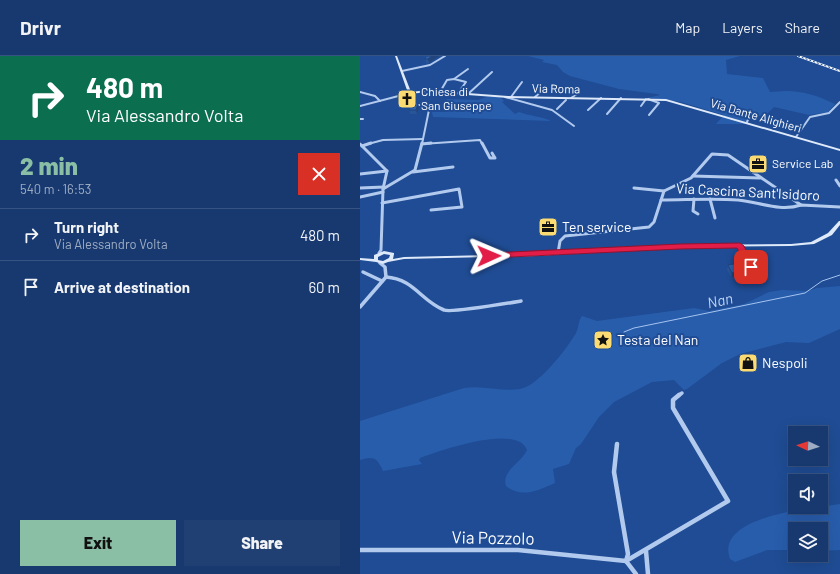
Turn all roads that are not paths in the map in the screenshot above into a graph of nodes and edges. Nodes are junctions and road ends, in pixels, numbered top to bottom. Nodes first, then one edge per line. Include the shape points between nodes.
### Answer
1 (396, 56) edge
2 (444, 56) edge
3 (468, 68) dead end
4 (402, 71) junction
5 (492, 72) dead end
6 (454, 79) junction
7 (522, 82) dead end
8 (543, 90) dead end
9 (360, 92) edge
10 (440, 92) junction
11 (410, 93) junction
12 (458, 93) junction
13 (468, 94) junction
14 (577, 94) dead end
15 (505, 97) junction
16 (511, 97) junction
17 (535, 97) junction
18 (571, 98) junction
19 (601, 98) junction
20 (621, 98) junction
21 (565, 99) junction
22 (646, 99) junction
23 (666, 100) joint
24 (380, 101) junction
25 (570, 102) dead end
26 (840, 102) edge
27 (418, 105) edge
28 (360, 106) edge
29 (641, 106) dead end
30 (557, 109) dead end
31 (588, 110) dead end
32 (608, 114) dead end
33 (649, 115) dead end
34 (750, 115) dead end
35 (747, 122) junction
36 (574, 126) dead end
37 (796, 137) junction
38 (423, 139) junction
39 (422, 144) junction
40 (361, 145) edge
41 (840, 150) edge
42 (492, 153) dead end
43 (452, 167) dead end
44 (387, 171) junction
45 (412, 172) junction
46 (360, 173) edge
47 (694, 176) junction
48 (761, 178) junction
49 (836, 180) dead end
50 (840, 186) edge
51 (360, 188) edge
52 (634, 188) dead end
53 (383, 189) junction
54 (664, 191) junction
55 (360, 197) edge
56 (710, 199) junction
57 (660, 200) junction
58 (694, 200) junction
59 (382, 203) junction
60 (801, 205) junction
61 (840, 207) edge
62 (431, 210) dead end
63 (698, 214) dead end
64 (715, 218) dead end
65 (840, 222) edge
66 (740, 246) junction
67 (381, 247) junction
68 (386, 252) junction
69 (558, 253) junction
70 (392, 254) junction
71 (378, 258) junction
72 (404, 258) junction
73 (362, 259) edge
74 (389, 261) junction
75 (385, 267) junction
76 (363, 272) dead end
77 (386, 277) junction
78 (757, 278) dead end
79 (382, 281) junction
80 (522, 301) dead end
81 (360, 307) edge
82 (682, 393) dead end
83 (617, 444) dead end
84 (360, 550) edge
85 (646, 551) junction
86 (626, 561) junction
87 (636, 574) edge
88 (648, 574) edge

1 - 4 street
2 - 4 street via 430,65
3 - 6 street
4 - 11 street
5 - 13 street
6 - 10 street via 447,80
6 - 12 street via 466,82
7 - 16 street, Via Roma
8 - 17 street
9 - 24 street via 375,96
10 - 11 street, Via Roma
10 - 12 street, Via Roma
11 - 24 street, Via Roma
12 - 13 street, Via Roma
13 - 15 street, Via Roma
14 - 18 street
15 - 16 street, Via Roma
15 - 36 street via 552,110
16 - 17 street, Via Roma
17 - 21 street, Via Roma
18 - 19 street, Via Roma
18 - 21 street, Via Roma
19 - 20 street, Via Roma
19 - 31 street, Via Roma
20 - 22 street, Via Roma
20 - 32 street
21 - 25 street
21 - 30 street
22 - 23 street, Via Roma
22 - 29 street
22 - 33 street via 659,103
23 - 35 street, Via Dante Alighieri
24 - 28 street, Via Roma
26 - 37 street via 829,113 810,117
27 - 38 street via 430,105
34 - 35 street
35 - 37 street, Via Dante Alighieri
37 - 41 street, Via Dante Alighieri
38 - 39 street
38 - 40 street via 383,140
39 - 42 street via 480,140 490,158 495,158
39 - 45 street via 418,164
40 - 44 street
43 - 45 street
44 - 46 street
44 - 53 street
45 - 53 street
47 - 48 street
47 - 48 street via 710,156 718,153 728,155
47 - 54 street
48 - 60 street
49 - 50 street
51 - 53 street
52 - 54 street
53 - 55 street
53 - 59 street
54 - 57 street
56 - 58 street, Via Cascina Sant'Isidoro
56 - 60 street, Via Cascina Sant'Isidoro via 738,200 773,207
56 - 64 street
57 - 58 street, Via Cascina Sant'Isidoro
57 - 69 street, Via Cascina Sant'Isidoro via 654,222 649,227 640,230 565,236 560,241
58 - 63 street via 693,211
59 - 62 street via 459,189 462,207
59 - 67 street
60 - 61 street, Via Cascina Sant'Isidoro
65 - 66 street via 830,234 812,243
66 - 69 street via 680,246
66 - 78 street
67 - 68 street
67 - 71 street
68 - 70 street
68 - 71 street
69 - 72 street
70 - 72 street
70 - 74 street
71 - 73 street
71 - 74 street
71 - 75 street
72 - 74 street
74 - 75 street
75 - 77 street
76 - 79 street
77 - 79 street
77 - 80 street via 396,276 411,283 438,309 446,312
79 - 81 street
82 - 85 street via 673,400 673,408 728,501
83 - 86 street via 614,472 628,554
84 - 86 street, Via Pozzolo via 518,550
85 - 86 street
85 - 88 street
86 - 87 street

